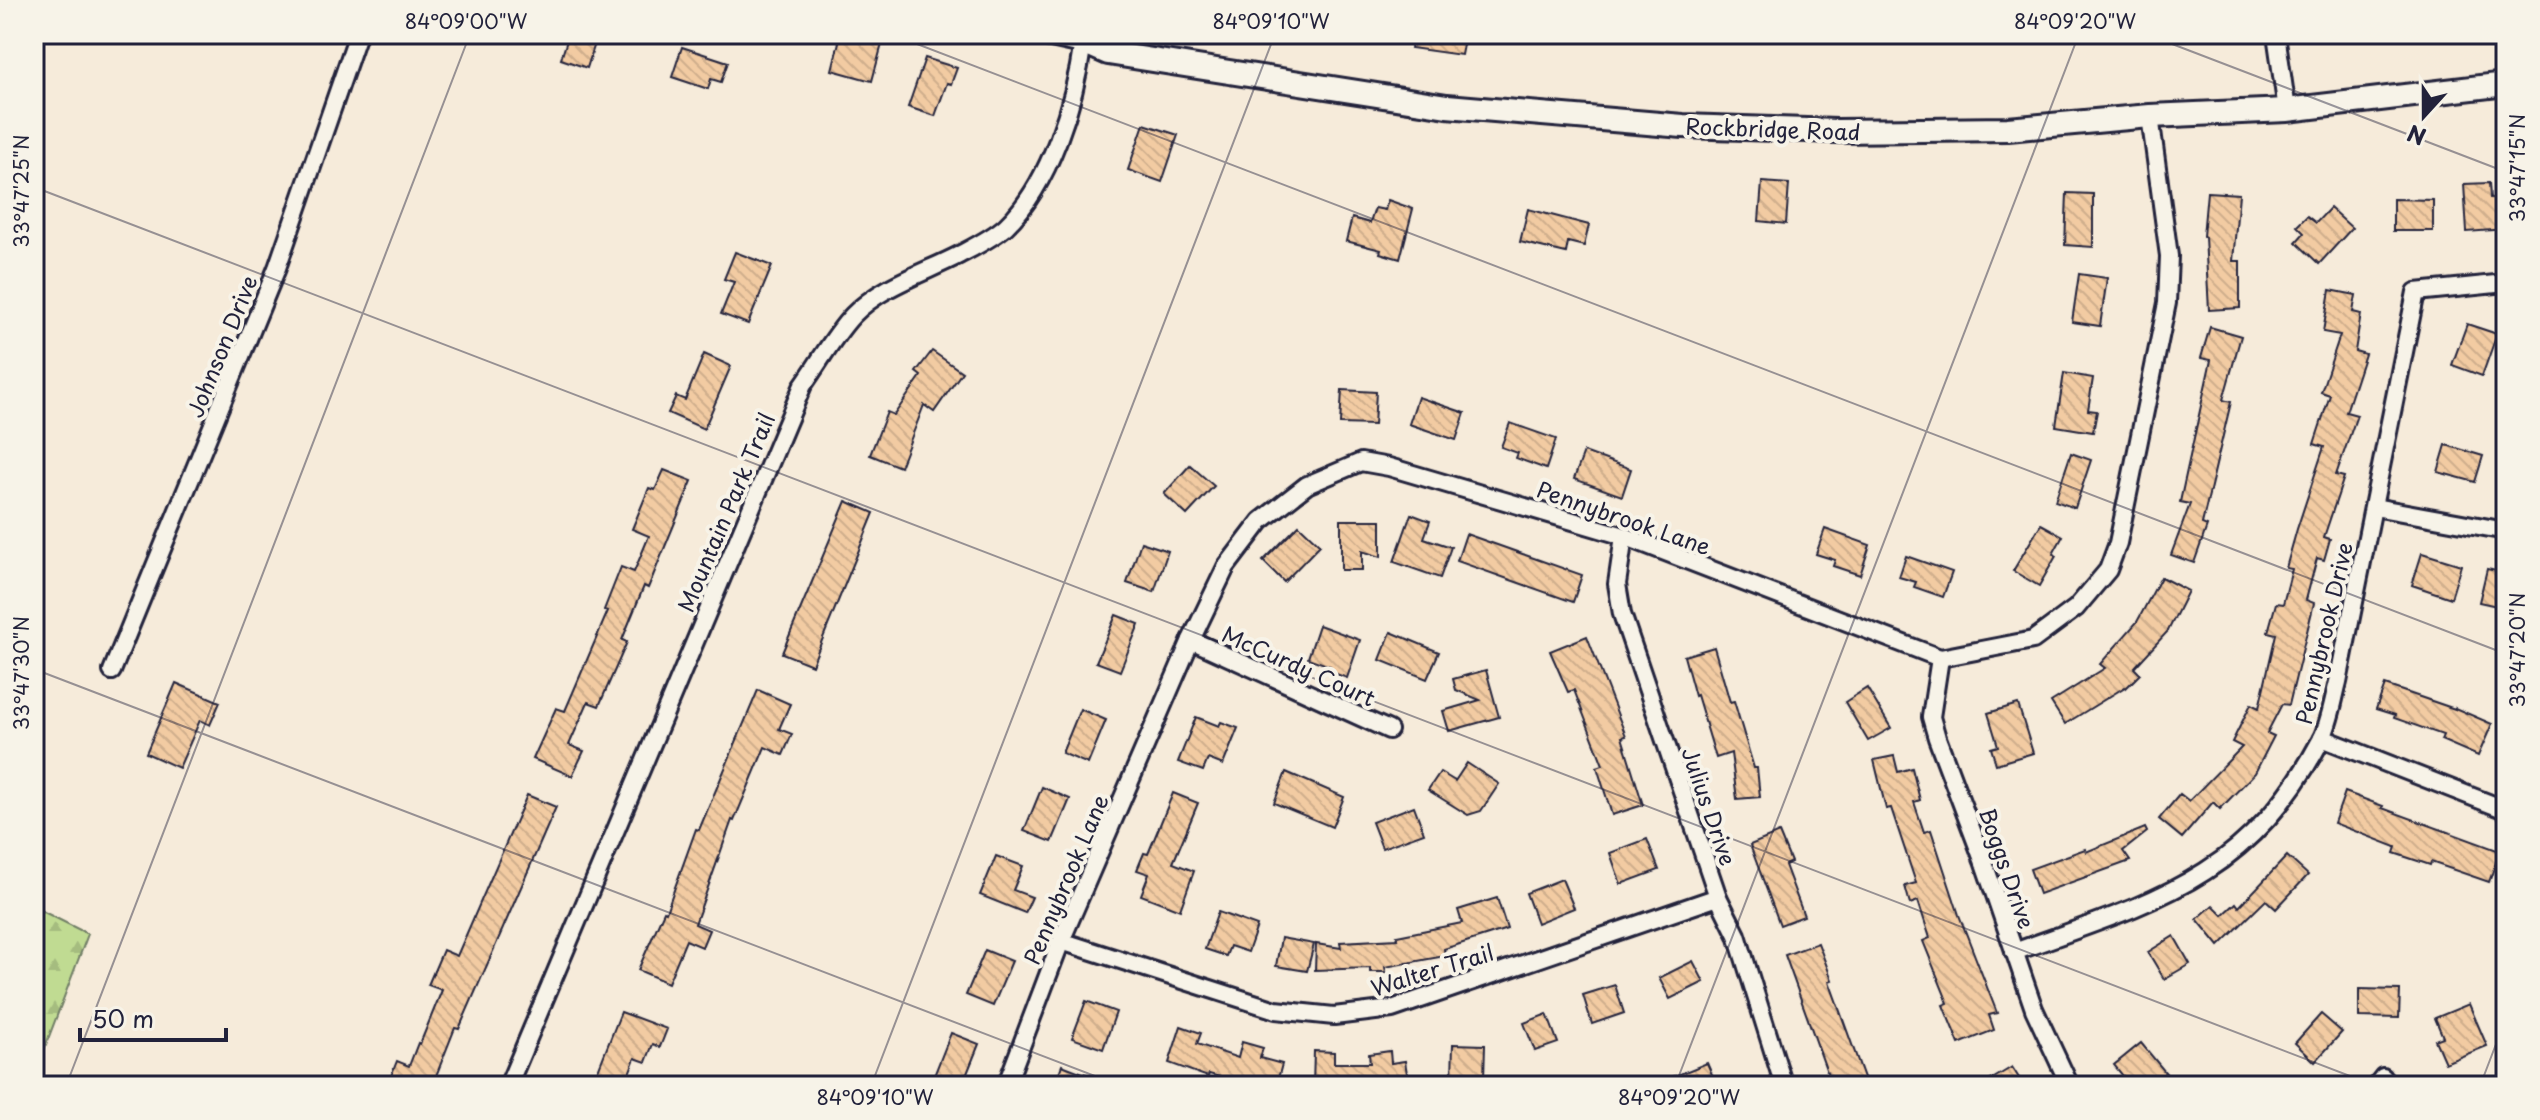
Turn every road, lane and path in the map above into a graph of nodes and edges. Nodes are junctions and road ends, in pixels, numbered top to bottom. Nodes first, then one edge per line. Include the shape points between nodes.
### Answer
1 (358, 34) edge
2 (1047, 34) edge
3 (2276, 34) edge
4 (1083, 42) junction
5 (2506, 84) edge
6 (2287, 110) junction
7 (2150, 116) junction
8 (2506, 283) edge
9 (2374, 507) junction
10 (2506, 531) edge
11 (1624, 536) junction
12 (1191, 640) junction
13 (1940, 658) junction
14 (112, 671) dead end
15 (1389, 730) dead end
16 (2322, 738) junction
17 (2506, 810) edge
18 (1718, 897) junction
19 (1061, 941) junction
20 (2014, 952) junction
21 (34, 1027) edge
22 (34, 1057) edge
23 (508, 1086) edge
24 (1006, 1086) edge
25 (1784, 1086) edge
26 (2070, 1086) edge

1 - 14 street, Johnson Drive via 277,268
2 - 4 main road, Rockbridge Road
3 - 6 street
4 - 7 main road, Rockbridge Road via 1108,53 1447,106 1683,126 2008,129
4 - 23 street, Mountain Park Trail via 1078,80 1046,167 1019,211 1003,228 895,285 854,315 803,385
5 - 6 main road, Rockbridge Road
6 - 7 main road, Rockbridge Road
7 - 13 street via 2169,256 2167,303 2108,570 2076,608 2033,640
8 - 9 street, Pennybrook Drive via 2416,292
9 - 10 street
9 - 16 street, Pennybrook Drive
11 - 12 street, Pennybrook Lane via 1361,462 1307,485 1261,521 1226,567
11 - 13 street, Pennybrook Lane
11 - 18 street, Julius Drive via 1617,584 1622,614
12 - 15 street, McCurdy Court
12 - 19 street, Pennybrook Lane
13 - 20 street, Boggs Drive via 1931,717
16 - 17 street
16 - 20 street, Pennybrook Drive via 2269,820 2224,861 2134,909
18 - 19 street, Walter Trail via 1392,1009 1334,1016 1276,1010
18 - 25 street, Julius Drive via 1737,935
19 - 24 street, Pennybrook Lane
20 - 26 street, Boggs Drive
21 - 22 path via 39,1035

